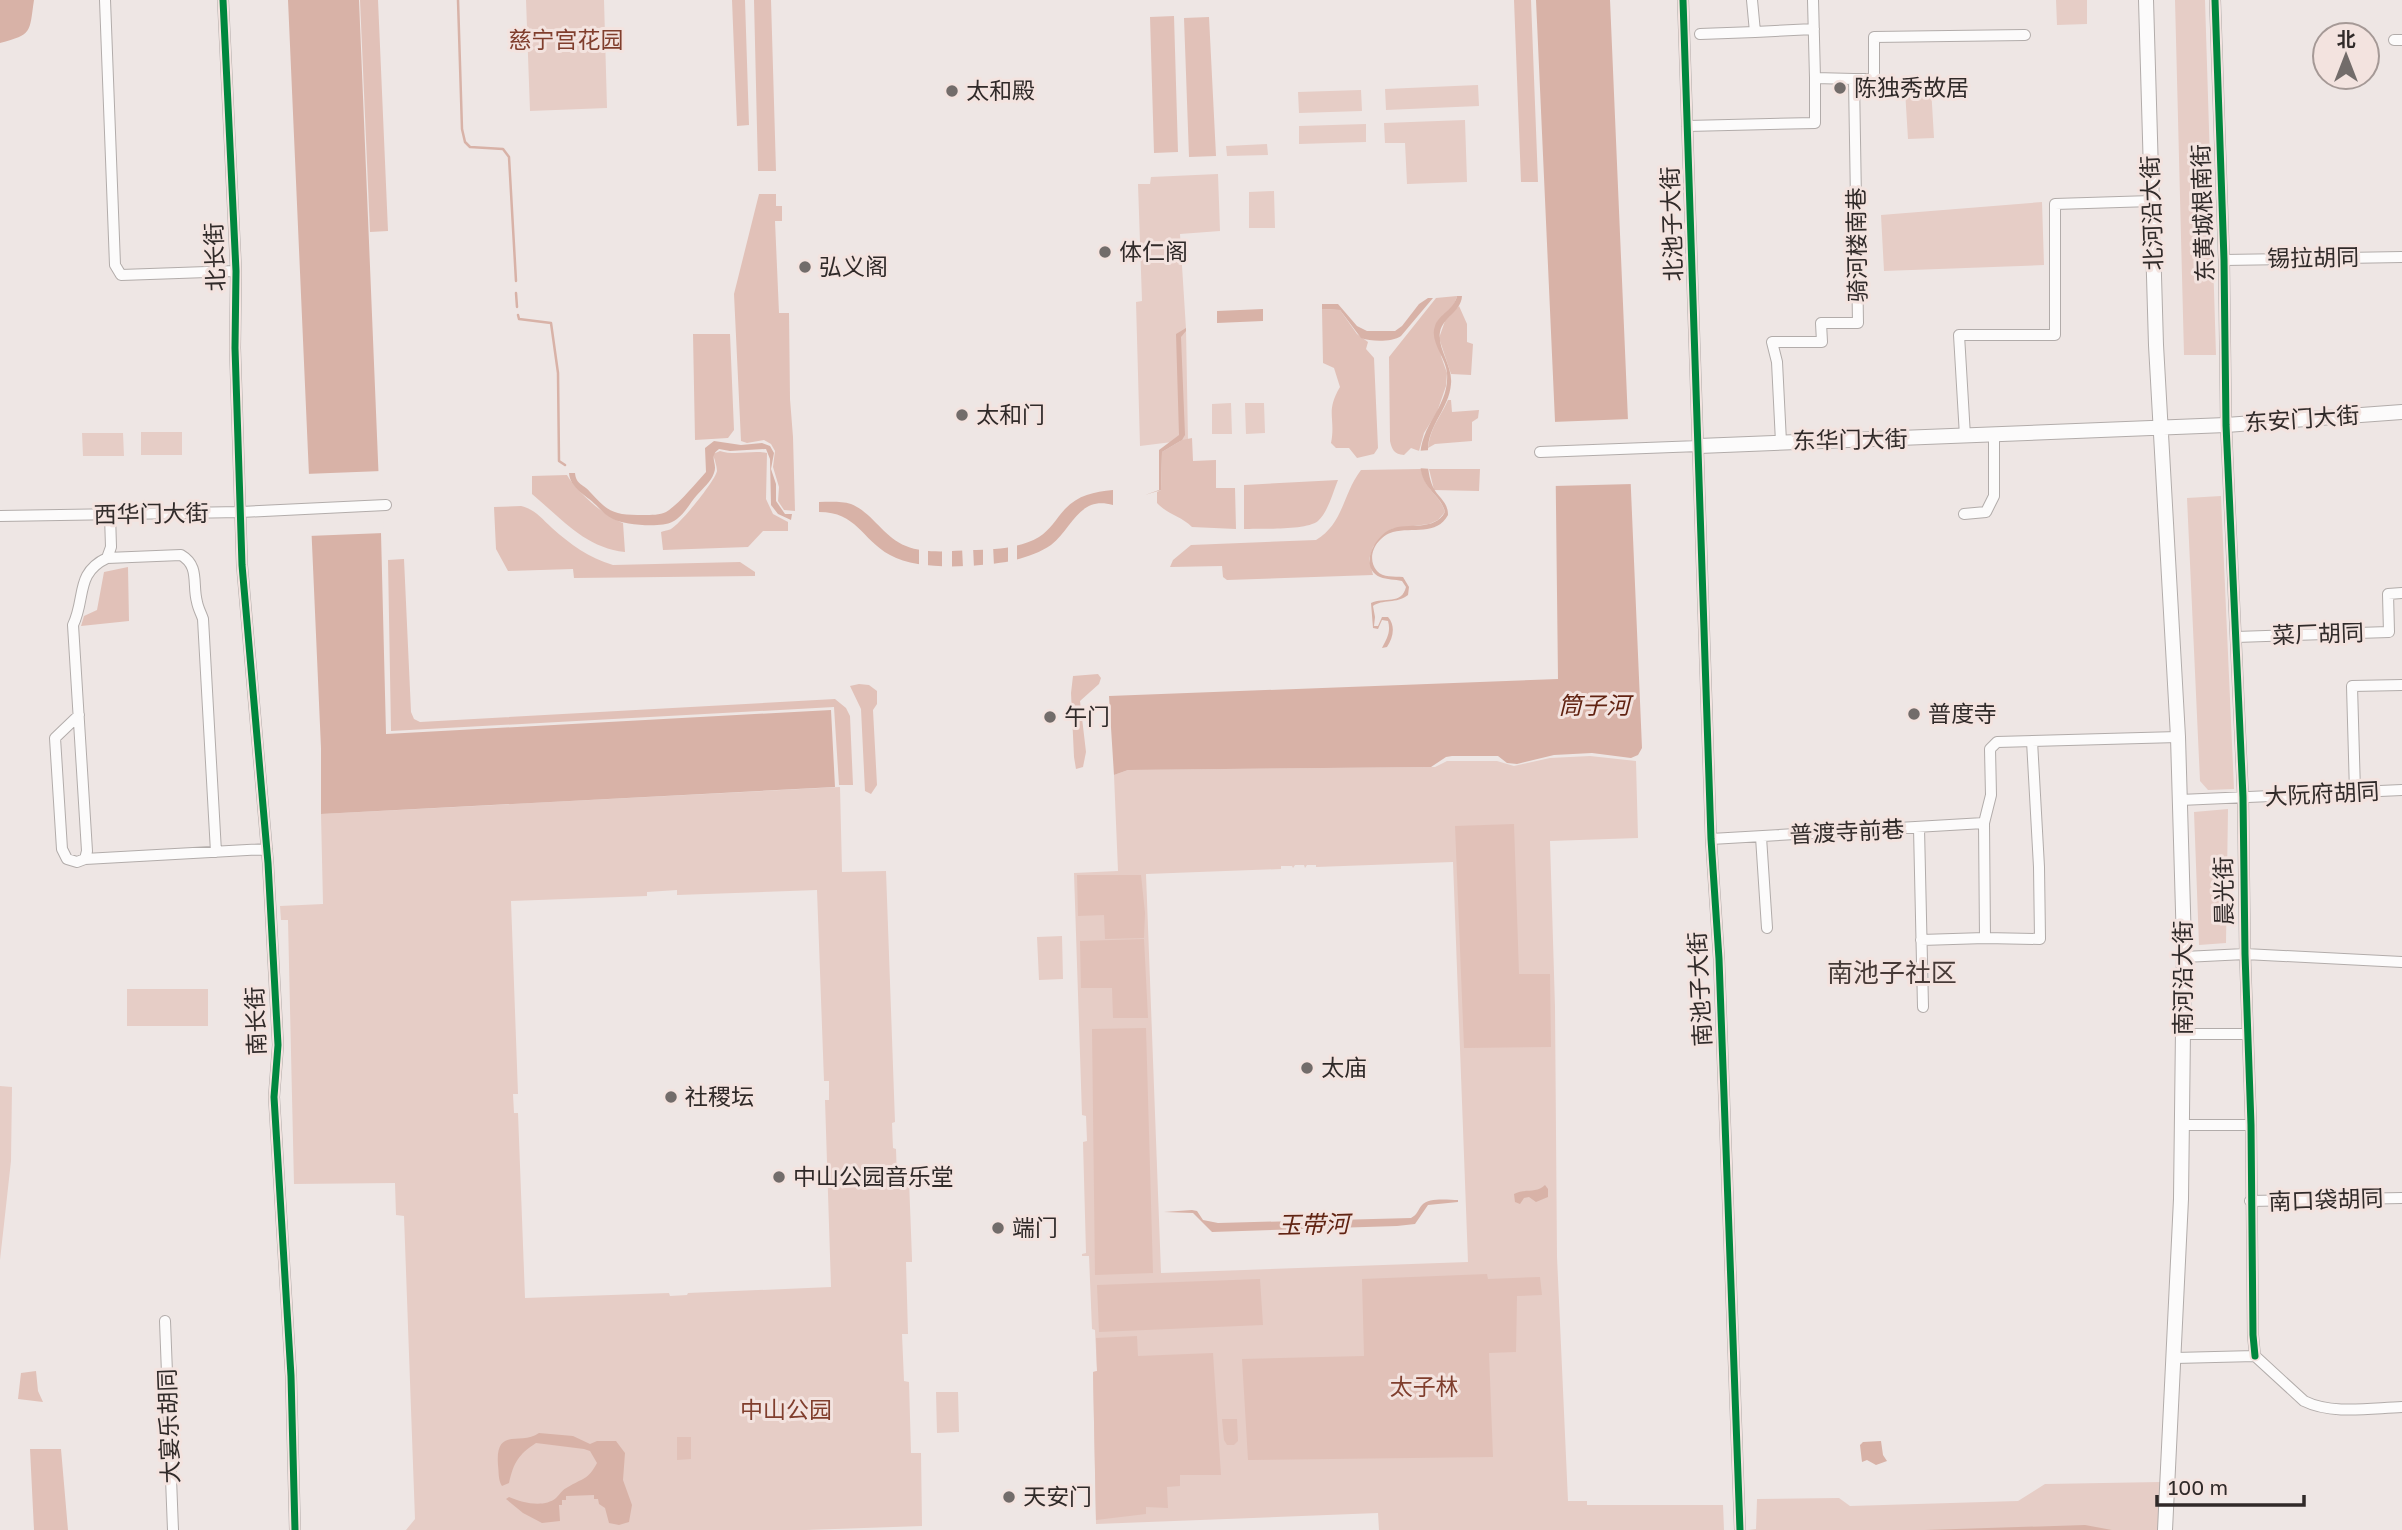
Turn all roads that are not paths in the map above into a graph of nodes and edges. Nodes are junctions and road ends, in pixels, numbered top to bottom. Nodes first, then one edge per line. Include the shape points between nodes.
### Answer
1 (105, 0) edge
2 (223, 0) edge
3 (1684, 0) edge
4 (1752, 0) edge
5 (1812, 0) edge
6 (2146, 0) edge
7 (2215, 0) edge
8 (1814, 29) junction
9 (1755, 32) junction
10 (1700, 34) dead end
11 (2025, 35) dead end
12 (1815, 78) junction
13 (1854, 79) junction
14 (1688, 126) junction
15 (2152, 201) junction
16 (2402, 257) edge
17 (2224, 260) junction
18 (236, 271) junction
19 (2402, 412) edge
20 (2226, 425) junction
21 (2160, 426) junction
22 (1994, 435) junction
23 (1965, 436) junction
24 (1781, 442) junction
25 (1699, 446) junction
26 (1540, 452) dead end
27 (386, 505) dead end
28 (241, 512) junction
29 (1964, 514) dead end
30 (110, 515) junction
31 (0, 516) edge
32 (107, 558) junction
33 (2402, 593) edge
34 (2236, 637) junction
35 (2402, 685) edge
36 (79, 715) junction
37 (2178, 737) junction
38 (2032, 741) junction
39 (2402, 790) edge
40 (2355, 792) junction
41 (2243, 797) junction
42 (2180, 800) junction
43 (1984, 823) junction
44 (1919, 828) junction
45 (1761, 837) junction
46 (1711, 839) junction
47 (267, 849) junction
48 (216, 852) junction
49 (85, 859) junction
50 (1767, 928) dead end
51 (1985, 939) junction
52 (1921, 940) junction
53 (2245, 954) junction
54 (2184, 957) junction
55 (2402, 961) edge
56 (1923, 1007) dead end
57 (2183, 1034) junction
58 (2247, 1034) junction
59 (2183, 1125) junction
60 (2251, 1125) junction
61 (2402, 1198) edge
62 (2250, 1201) junction
63 (165, 1321) dead end
64 (2255, 1356) junction
65 (2175, 1358) junction
66 (2402, 1407) edge
67 (173, 1530) edge
68 (295, 1530) edge
69 (1740, 1530) edge
70 (2165, 1530) edge

1 - 18 street via 115,265 121,275
2 - 18 street, 北长街
3 - 14 street, 北池子大街
4 - 9 street
5 - 8 street
6 - 15 main road, 北河沿大街
7 - 17 street, 东黄城根南街
8 - 9 street
8 - 12 street
9 - 10 street
11 - 13 street via 1874,37 1874,79
12 - 13 street
12 - 14 street via 1815,123
13 - 24 street, 骑河楼南巷 via 1858,323 1821,323 1822,342 1772,342
14 - 25 street, 北池子大街
15 - 21 main road, 北河沿大街
15 - 23 street via 2055,204 2055,335 1959,335
16 - 17 street, 锡拉胡同
17 - 20 street, 东黄城根南街
18 - 28 street, 北长街
19 - 20 main road, 东安门大街
20 - 21 main road, 东安门大街
20 - 34 street, 晨光街
21 - 22 main road, 东华门大街
21 - 37 main road, 南河沿大街
22 - 23 main road, 东华门大街
22 - 29 street via 1994,496 1986,512
23 - 24 main road, 东华门大街
24 - 25 main road, 东华门大街
25 - 26 street, 东华门大街
25 - 46 street, 南池子大街
27 - 28 street, 西华门大街
28 - 30 street, 西华门大街
28 - 47 street, 南长街
30 - 31 street, 西华门大街
30 - 32 street
32 - 36 street via 94,564 83,581 80,610 73,625
32 - 48 street via 181,555 194,566 196,600 203,619
33 - 34 street, 菜厂胡同 via 2388,594 2389,632
34 - 41 street, 晨光街
35 - 40 street via 2352,686
36 - 49 street
36 - 49 street via 55,738 62,849 67,859
37 - 38 street
37 - 42 main road, 南河沿大街
38 - 43 street via 1997,742 1990,749 1991,794
38 - 51 street via 2040,939
39 - 40 street, 大阮府胡同
40 - 41 street, 大阮府胡同
41 - 42 street, 大阮府胡同
41 - 53 street, 晨光街
42 - 54 main road, 南河沿大街
43 - 44 street, 普渡寺前巷
43 - 51 street
44 - 45 street, 普渡寺前巷
44 - 52 street
45 - 46 street, 普渡寺前巷
45 - 50 street
46 - 69 street, 南池子大街
47 - 48 street
47 - 68 street, 南长街
48 - 49 street
51 - 52 street
52 - 56 street
53 - 54 street
53 - 55 street
53 - 58 street, 晨光街
54 - 57 main road, 南河沿大街
57 - 58 street
57 - 59 main road, 南河沿大街
58 - 60 street, 晨光街
59 - 60 street
59 - 65 main road, 南河沿大街
60 - 62 street, 晨光街
61 - 62 street, 南口袋胡同
62 - 64 street, 晨光街
63 - 67 street, 大宴乐胡同
64 - 65 street
64 - 66 street via 2312,1406
65 - 70 main road, 南河沿大街

